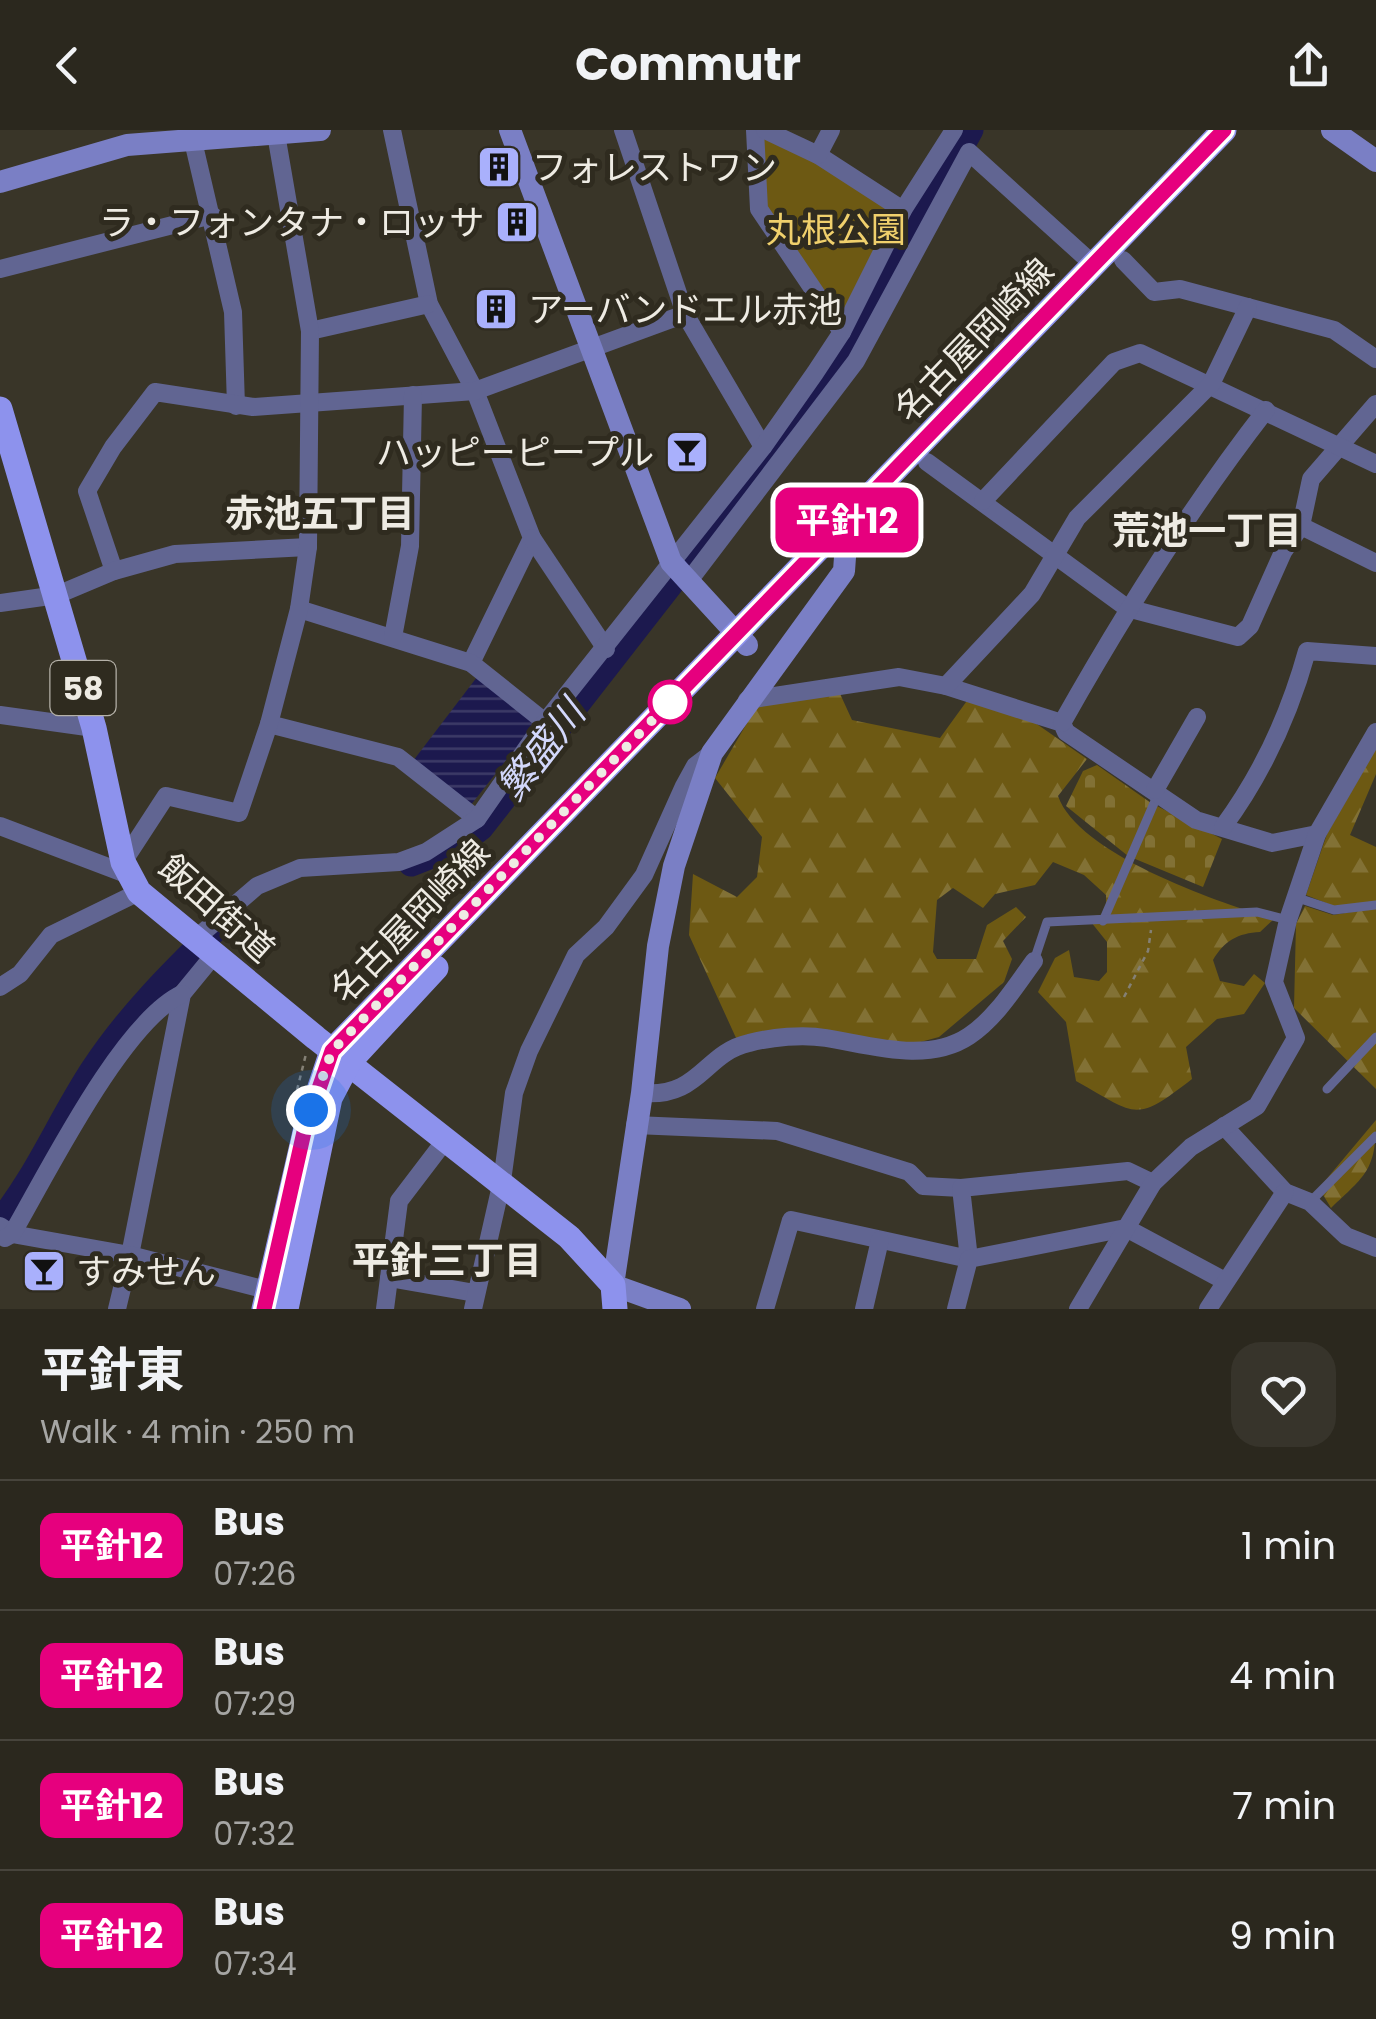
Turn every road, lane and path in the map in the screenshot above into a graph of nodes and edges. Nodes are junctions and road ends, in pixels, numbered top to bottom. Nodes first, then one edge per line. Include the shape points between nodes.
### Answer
1 (320, 130) edge
2 (392, 130) edge
3 (510, 130) edge
4 (623, 130) edge
5 (755, 130) edge
6 (765, 130) edge
7 (831, 130) edge
8 (954, 130) edge
9 (1224, 130) edge
10 (1245, 130) edge
11 (1332, 130) edge
12 (276, 134) junction
13 (124, 137) edge
14 (193, 141) junction
15 (818, 154) junction
16 (1375, 157) edge
17 (0, 182) edge
18 (904, 210) junction
19 (212, 215) junction
20 (1123, 260) junction
21 (1095, 266) junction
22 (0, 268) edge
23 (429, 304) junction
24 (1248, 307) junction
25 (686, 314) junction
26 (310, 332) junction
27 (842, 332) junction
28 (590, 349) junction
29 (1376, 359) edge
30 (1211, 384) junction
31 (475, 391) junction
32 (413, 395) junction
33 (312, 402) junction
34 (1376, 404) edge
35 (236, 406) junction
36 (0, 408) edge
37 (1266, 410) junction
38 (1339, 446) junction
39 (763, 447) junction
40 (7, 456) edge
41 (927, 462) junction
42 (1376, 464) edge
43 (984, 501) junction
44 (1301, 526) junction
45 (532, 538) junction
46 (846, 543) junction
47 (308, 547) junction
48 (1052, 554) junction
49 (1376, 562) edge
50 (677, 570) junction
51 (114, 571) junction
52 (57, 594) junction
53 (0, 602) edge
54 (1127, 608) junction
55 (300, 609) junction
56 (393, 638) junction
57 (742, 639) junction
58 (606, 649) junction
59 (1376, 656) edge
60 (471, 663) junction
61 (946, 686) junction
62 (747, 700) junction
63 (0, 715) edge
64 (1198, 717) dead end
65 (546, 722) junction
66 (1062, 722) junction
67 (269, 724) junction
68 (94, 728) junction
69 (1376, 732) edge
70 (712, 753) junction
71 (1156, 792) junction
72 (477, 819) junction
73 (0, 826) edge
74 (1223, 828) junction
75 (1318, 834) junction
76 (130, 876) junction
77 (1298, 898) junction
78 (1376, 905) edge
79 (1152, 918) junction
80 (1288, 920) junction
81 (1103, 921) junction
82 (204, 947) junction
83 (1034, 961) joint
84 (0, 988) edge
85 (182, 994) junction
86 (1124, 997) dead end
87 (1376, 1038) edge
88 (340, 1056) junction
89 (1327, 1089) dead end
90 (642, 1094) junction
91 (635, 1125) junction
92 (1224, 1126) junction
93 (1376, 1136) edge
94 (447, 1138) junction
95 (502, 1181) junction
96 (1153, 1183) junction
97 (961, 1188) junction
98 (1285, 1192) junction
99 (1310, 1202) junction
100 (1126, 1228) junction
101 (4, 1234) edge
102 (880, 1240) junction
103 (1376, 1248) edge
104 (130, 1254) junction
105 (970, 1259) junction
106 (389, 1278) junction
107 (1225, 1281) junction
108 (614, 1297) edge
109 (266, 1300) edge
110 (474, 1301) edge
111 (117, 1309) edge
112 (286, 1309) edge
113 (385, 1309) edge
114 (680, 1309) edge
115 (764, 1309) edge
116 (864, 1309) edge
117 (956, 1309) edge
118 (1078, 1309) edge
119 (1208, 1309) edge

1 - 12 street
2 - 23 street
3 - 28 street
4 - 25 street
5 - 27 street via 759,209
6 - 15 street
7 - 15 street
8 - 18 street
9 - 21 main road, 名古屋岡崎線
10 - 20 main road, 名古屋岡崎線
11 - 16 street
12 - 14 street
12 - 26 street
13 - 14 street
13 - 17 street
14 - 19 street
15 - 18 street
18 - 27 street
19 - 22 street
19 - 35 street via 234,312
20 - 24 street via 1154,292 1180,289
20 - 41 main road, 名古屋岡崎線
21 - 50 street via 968,152 856,360
21 - 57 main road, 名古屋岡崎線
23 - 26 street
23 - 31 street
24 - 29 street via 1334,330
24 - 30 street
25 - 28 street
25 - 39 street
26 - 33 street
27 - 39 street
28 - 31 street
28 - 50 street
30 - 37 street
30 - 43 street via 1140,353 1114,362
30 - 48 street via 1077,518
31 - 32 street
31 - 45 street
32 - 33 street
32 - 56 street via 410,546
33 - 35 street
33 - 47 street
34 - 38 street
35 - 51 street via 156,392 113,447 87,491
36 - 40 main road, 飯田街道 / 58
37 - 38 street
37 - 54 street via 1196,499
38 - 42 street
38 - 44 street via 1311,478
39 - 50 street
40 - 52 main road, 飯田街道 / 58
41 - 43 street
41 - 46 main road, 名古屋岡崎線
43 - 48 street
44 - 49 street
44 - 54 street via 1250,626 1238,637
45 - 58 street
45 - 60 street
46 - 57 main road, 名古屋岡崎線
46 - 62 street via 844,571
47 - 51 street via 175,554
47 - 55 street
48 - 54 street
48 - 61 street via 1032,594
50 - 57 street
50 - 58 street
51 - 52 street
52 - 53 street
52 - 68 main road, 飯田街道 / 58
54 - 66 street
55 - 56 street
55 - 67 street
56 - 60 street
57 - 88 main road, 名古屋岡崎線
58 - 65 street
59 - 74 street via 1307,652 1254,785
60 - 65 street
61 - 62 street via 899,677
61 - 66 street
62 - 70 street
63 - 68 street
64 - 71 street
65 - 72 street
66 - 71 street via 1066,732
67 - 72 street via 398,757
67 - 76 street via 239,813 166,796
68 - 76 main road, 飯田街道 / 58
69 - 75 street
70 - 90 street via 665,904
70 - 95 street via 695,766 644,874 576,955 528,1051 514,1093
71 - 74 street via 1196,820
71 - 81 lane
72 - 82 street via 399,862 300,868 257,886
73 - 76 street
74 - 75 street via 1272,842
75 - 77 street
76 - 82 main road, 飯田街道
76 - 84 street via 51,935
77 - 78 lane via 1334,910
77 - 80 street
79 - 80 lane via 1257,912
79 - 81 lane
79 - 86 path via 1148,950
80 - 92 street via 1274,982 1296,1038 1257,1106
81 - 83 lane via 1047,922
82 - 85 street
82 - 88 main road, 飯田街道
83 - 90 street via 978,1029 950,1045 894,1052 816,1037 763,1040 732,1050 689,1086
85 - 101 street via 156,1013 107,1074
85 - 104 street
87 - 89 lane
88 - 94 main road, 飯田街道
88 - 109 main road, 名古屋岡崎線 via 304,1132
88 - 112 main road, 名古屋岡崎線
90 - 91 street
91 - 97 street via 777,1132 909,1172 922,1186
91 - 108 street
92 - 96 street
92 - 98 street
93 - 99 lane
94 - 95 main road, 飯田街道
94 - 106 street via 399,1201
95 - 108 main road, 飯田街道 via 569,1237
95 - 110 street
96 - 97 street via 1128,1172
96 - 100 street
97 - 105 street
98 - 99 street
98 - 107 street
99 - 103 street via 1346,1236
100 - 105 street
100 - 107 street
100 - 118 street
101 - 104 street
102 - 105 street
102 - 115 street via 791,1220
102 - 116 street
104 - 109 street
104 - 111 street
105 - 117 street
106 - 110 street
106 - 113 street
107 - 119 street
108 - 114 street

